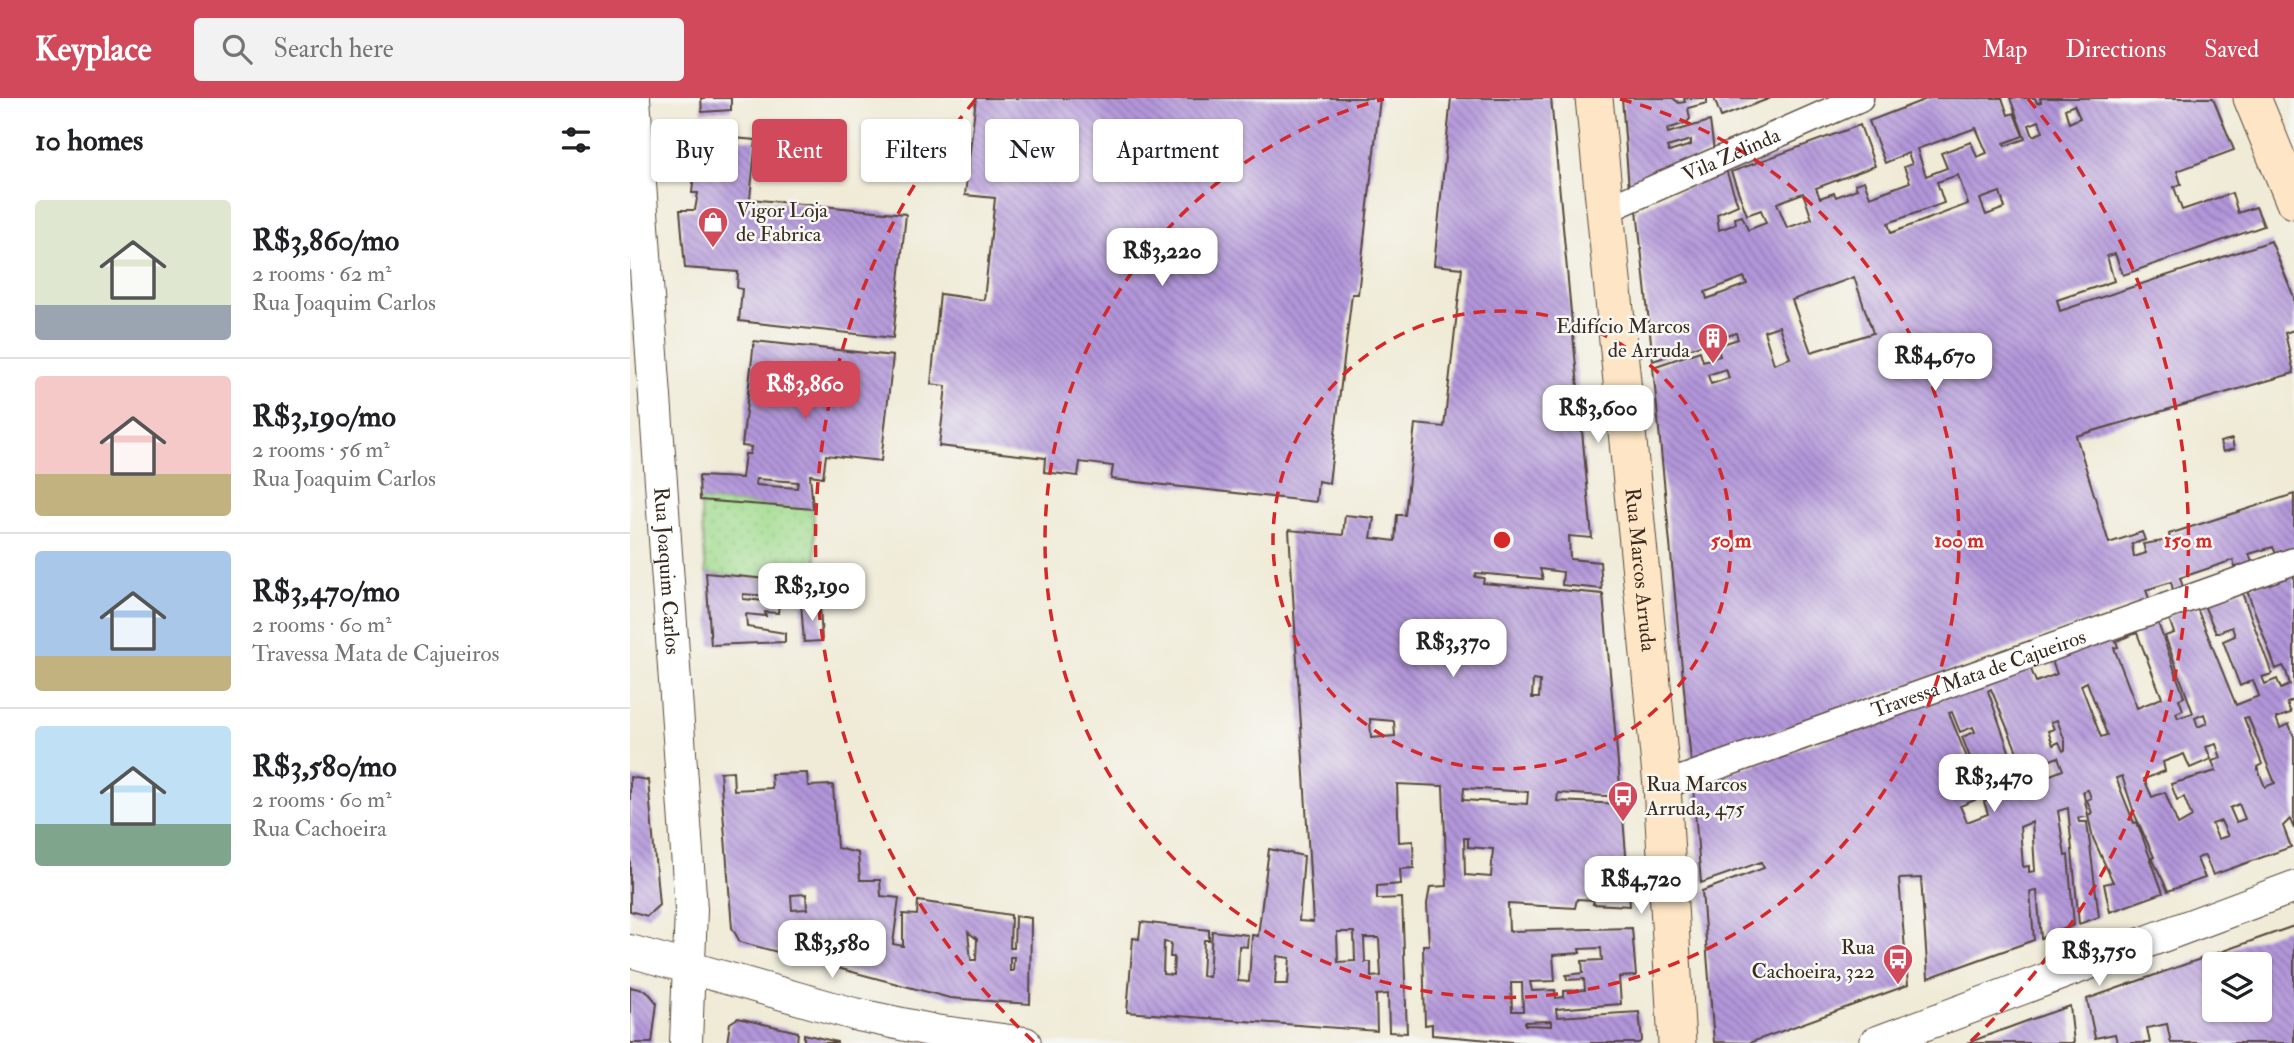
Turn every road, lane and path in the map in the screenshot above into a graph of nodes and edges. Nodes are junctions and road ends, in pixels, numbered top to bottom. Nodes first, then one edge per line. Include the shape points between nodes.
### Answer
1 (634, 98) edge
2 (1594, 98) edge
3 (1860, 98) edge
4 (2252, 98) edge
5 (2294, 200) edge
6 (1603, 211) junction
7 (2294, 561) edge
8 (1662, 786) junction
9 (2294, 887) edge
10 (630, 951) edge
11 (691, 968) junction
12 (686, 1043) edge
13 (1025, 1043) edge
14 (1677, 1043) edge
15 (1875, 1043) edge

1 - 11 street, Rua Joaquim Carlos via 689,869
2 - 6 main road, Rua Marcos Arruda
3 - 6 street, Vila Zelinda
4 - 5 main road
6 - 8 main road, Rua Marcos Arruda
7 - 8 street, Travessa Mata de Cajueiros
8 - 14 main road, Rua Marcos Arruda
9 - 15 street
10 - 11 street
11 - 12 street, Rua Joaquim Carlos
11 - 13 street via 854,1014

